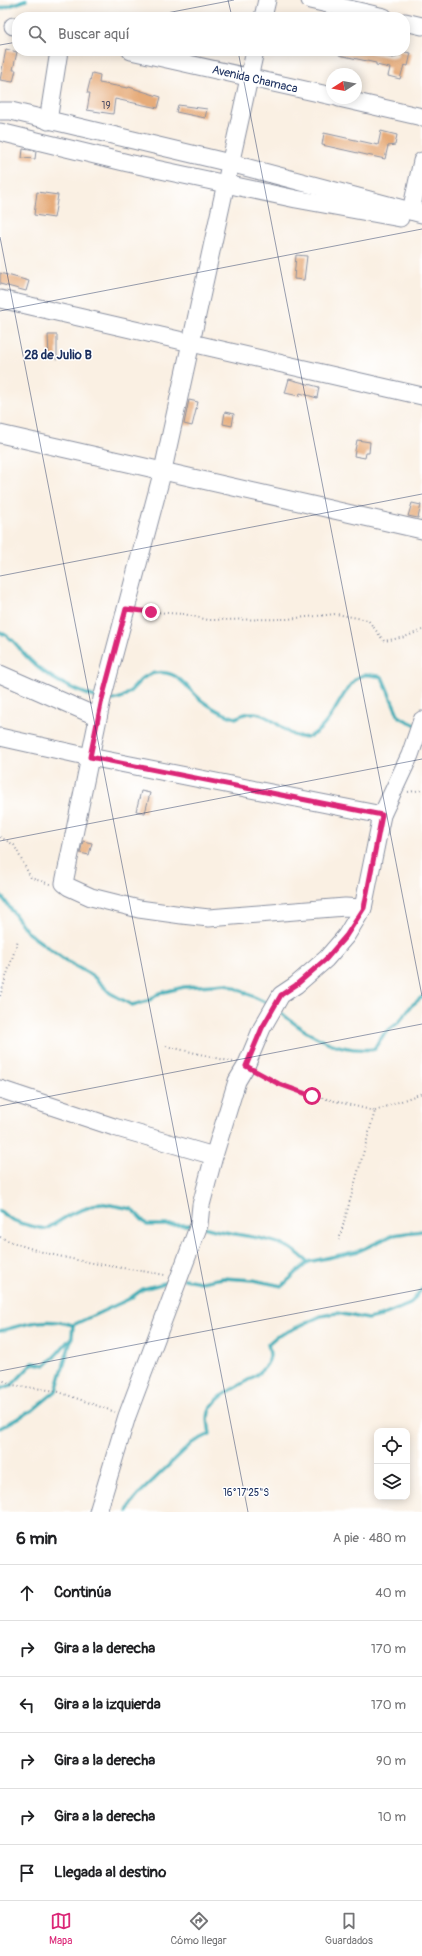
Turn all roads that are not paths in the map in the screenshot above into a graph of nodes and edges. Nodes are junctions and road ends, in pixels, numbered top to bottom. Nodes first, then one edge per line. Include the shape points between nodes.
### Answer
1 (268, 0) edge
2 (310, 0) edge
3 (264, 12) edge
4 (362, 12) edge
5 (410, 23) edge
6 (422, 26) edge
7 (58, 56) edge
8 (153, 56) edge
9 (254, 56) edge
10 (248, 78) junction
11 (326, 95) edge
12 (362, 103) edge
13 (0, 110) edge
14 (422, 117) edge
15 (48, 121) junction
16 (0, 132) edge
17 (422, 161) edge
18 (230, 163) junction
19 (226, 184) junction
20 (418, 214) edge
21 (0, 300) edge
22 (191, 343) junction
23 (422, 396) edge
24 (0, 434) edge
25 (163, 470) junction
26 (422, 530) edge
27 (0, 674) edge
28 (98, 717) junction
29 (422, 720) edge
30 (0, 737) edge
31 (90, 757) junction
32 (382, 815) junction
33 (364, 908) junction
34 (0, 1089) edge
35 (214, 1156) junction
36 (98, 1512) edge

1 - 3 street
2 - 4 street
5 - 6 street
7 - 15 street
8 - 10 street, Avenida Chamaca
9 - 10 street
10 - 11 street, Avenida Chamaca
10 - 18 street
12 - 14 street
13 - 15 street
15 - 18 street
16 - 19 street via 128,164
17 - 20 street
18 - 19 street
18 - 20 street
19 - 20 street via 389,217 406,218
19 - 22 street
21 - 22 street
22 - 23 street
22 - 25 street
24 - 25 street
25 - 26 street
25 - 28 street
27 - 28 street
28 - 31 street
29 - 32 street via 410,755
30 - 31 street
31 - 32 street
31 - 33 street via 64,883 69,887 92,897 139,909 209,918 345,907
32 - 33 street
33 - 35 street via 346,936 326,959 281,995 237,1081
34 - 35 street via 114,1127
35 - 36 street via 201,1205 199,1225 127,1416

